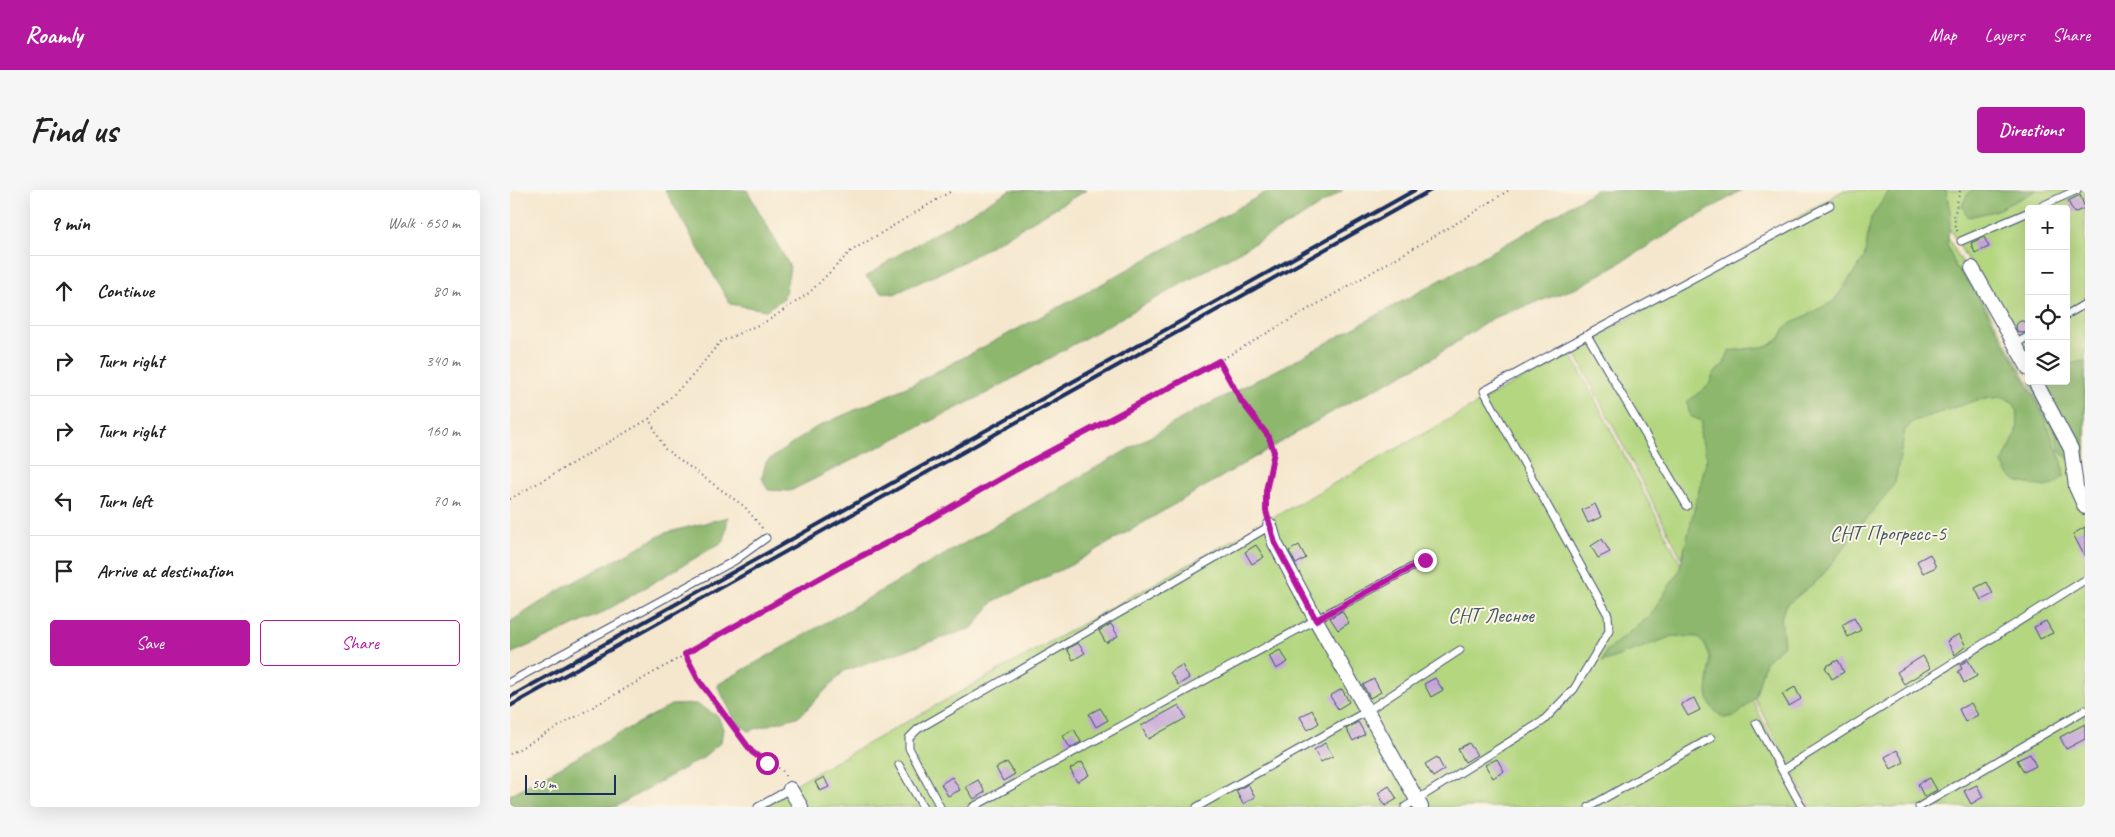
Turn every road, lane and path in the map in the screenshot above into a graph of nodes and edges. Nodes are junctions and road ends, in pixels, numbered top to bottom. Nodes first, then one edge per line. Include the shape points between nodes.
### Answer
1 (953, 190) edge
2 (1509, 190) edge
3 (1960, 190) edge
4 (2077, 190) edge
5 (2044, 205) edge
6 (1830, 206) dead end
7 (2025, 214) edge
8 (1961, 242) joint
9 (1972, 268) dead end
10 (2085, 304) edge
11 (2070, 313) edge
12 (1587, 335) junction
13 (2025, 338) edge
14 (2015, 344) junction
15 (1219, 361) junction
16 (2025, 362) edge
17 (2037, 385) edge
18 (649, 420) junction
19 (510, 499) edge
20 (1687, 506) dead end
21 (2085, 507) edge
22 (1270, 526) junction
23 (766, 538) joint
24 (1425, 560) dead end
25 (2085, 580) edge
26 (1316, 620) junction
27 (1460, 650) dead end
28 (685, 654) junction
29 (510, 682) edge
30 (2085, 710) edge
31 (1367, 711) junction
32 (1756, 723) dead end
33 (1711, 738) dead end
34 (510, 754) edge
35 (899, 765) dead end
36 (1782, 770) junction
37 (790, 789) junction
38 (1414, 805) edge
39 (758, 807) edge
40 (801, 807) edge
41 (923, 807) edge
42 (940, 807) edge
43 (973, 807) edge
44 (1197, 807) edge
45 (1588, 807) edge
46 (1802, 807) edge
47 (1919, 807) edge

1 - 18 path via 851,251 809,293 769,320 720,342
2 - 15 path
3 - 8 path via 1954,217
4 - 5 lane
6 - 12 lane
7 - 8 lane
9 - 14 street
10 - 11 lane
12 - 20 lane
12 - 38 lane via 1484,392 1608,615 1610,631 1574,689 1543,721
13 - 14 lane
14 - 16 street
15 - 22 path via 1242,402 1269,437 1274,452 1266,491
15 - 28 path
17 - 21 street via 2071,450 2076,487
18 - 19 path
18 - 23 path via 665,449 745,507 760,524
22 - 26 street via 1275,543
22 - 42 lane via 918,729 909,738 909,748
23 - 29 lane via 734,561
24 - 26 lane
25 - 36 lane
26 - 31 street
26 - 43 lane
27 - 31 lane
28 - 34 path
28 - 37 path via 698,679 752,752 782,770
30 - 47 lane
31 - 38 street
31 - 44 lane
32 - 36 lane
33 - 45 lane
35 - 41 lane
36 - 46 lane
37 - 39 lane
37 - 40 street

